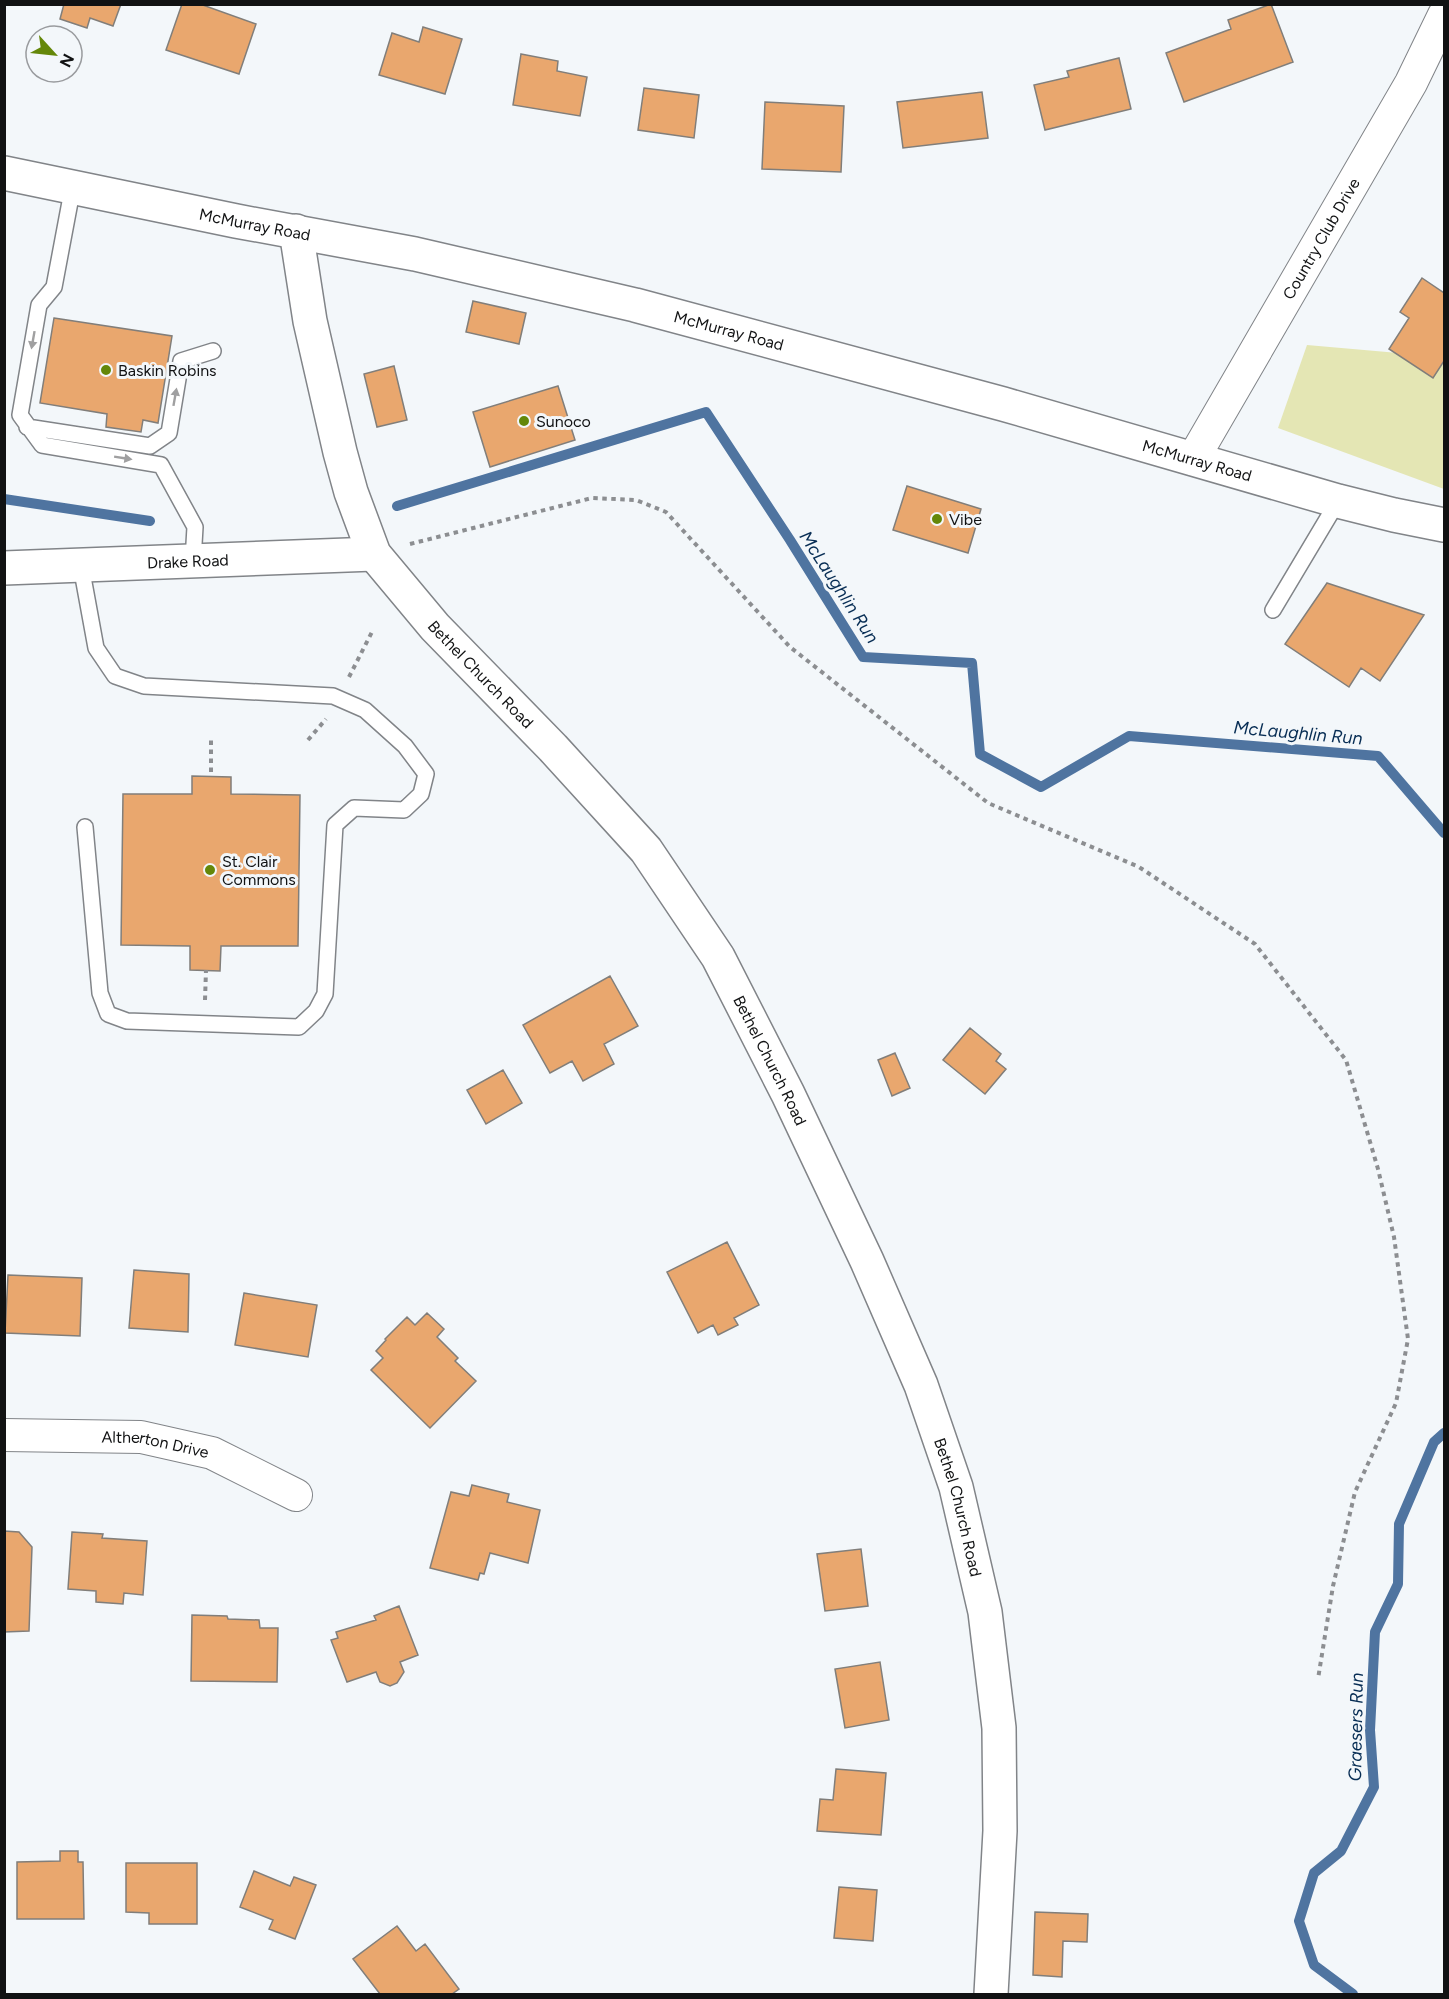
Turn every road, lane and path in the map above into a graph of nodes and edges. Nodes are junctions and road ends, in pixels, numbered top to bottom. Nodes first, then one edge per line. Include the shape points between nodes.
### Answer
1 (1444, 15) edge
2 (4, 173) edge
3 (73, 186) junction
4 (296, 231) junction
5 (213, 351) dead end
6 (27, 427) junction
7 (1193, 459) junction
8 (1338, 501) junction
9 (1444, 525) edge
10 (374, 554) junction
11 (193, 561) junction
12 (81, 566) junction
13 (4, 568) edge
14 (1274, 610) dead end
15 (373, 630) dead end
16 (349, 678) dead end
17 (211, 739) dead end
18 (211, 772) dead end
19 (85, 827) dead end
20 (4, 1435) edge
21 (296, 1495) dead end
22 (1318, 1678) dead end
23 (992, 1995) edge

1 - 7 street, Country Club Drive via 1412,83
2 - 3 street, McMurray Road
3 - 4 street, McMurray Road
3 -> 6 lane via 54,287 39,305 20,415
4 - 7 street, McMurray Road via 635,305
4 - 10 street, Bethel Church Road via 310,321 340,452
6 -> 5 lane via 150,446 169,433 181,361
6 -> 11 lane via 42,445 161,465 195,527
7 - 8 street, McMurray Road
8 - 9 street, McMurray Road
8 - 14 lane
10 - 11 street, Drake Road
10 - 22 path via 592,498 636,500 666,512 790,647 988,803 1139,867 1255,944 1346,1060 1394,1237 1408,1339 1396,1403 1355,1492 1333,1586
10 - 23 street, Bethel Church Road via 435,627 553,747 646,850 718,957 793,1105 921,1384 956,1487 982,1600 999,1728 1000,1830
11 - 12 street, Drake Road
12 - 13 street, Drake Road
12 - 19 lane via 96,648 115,676 144,686 333,696 365,711 405,746 426,774 421,794 404,810 354,808 335,825 325,994 316,1011 299,1027 127,1021 108,1014 100,993
15 - 16 path
17 - 18 path
20 - 21 street, Altherton Drive via 141,1437 212,1453

